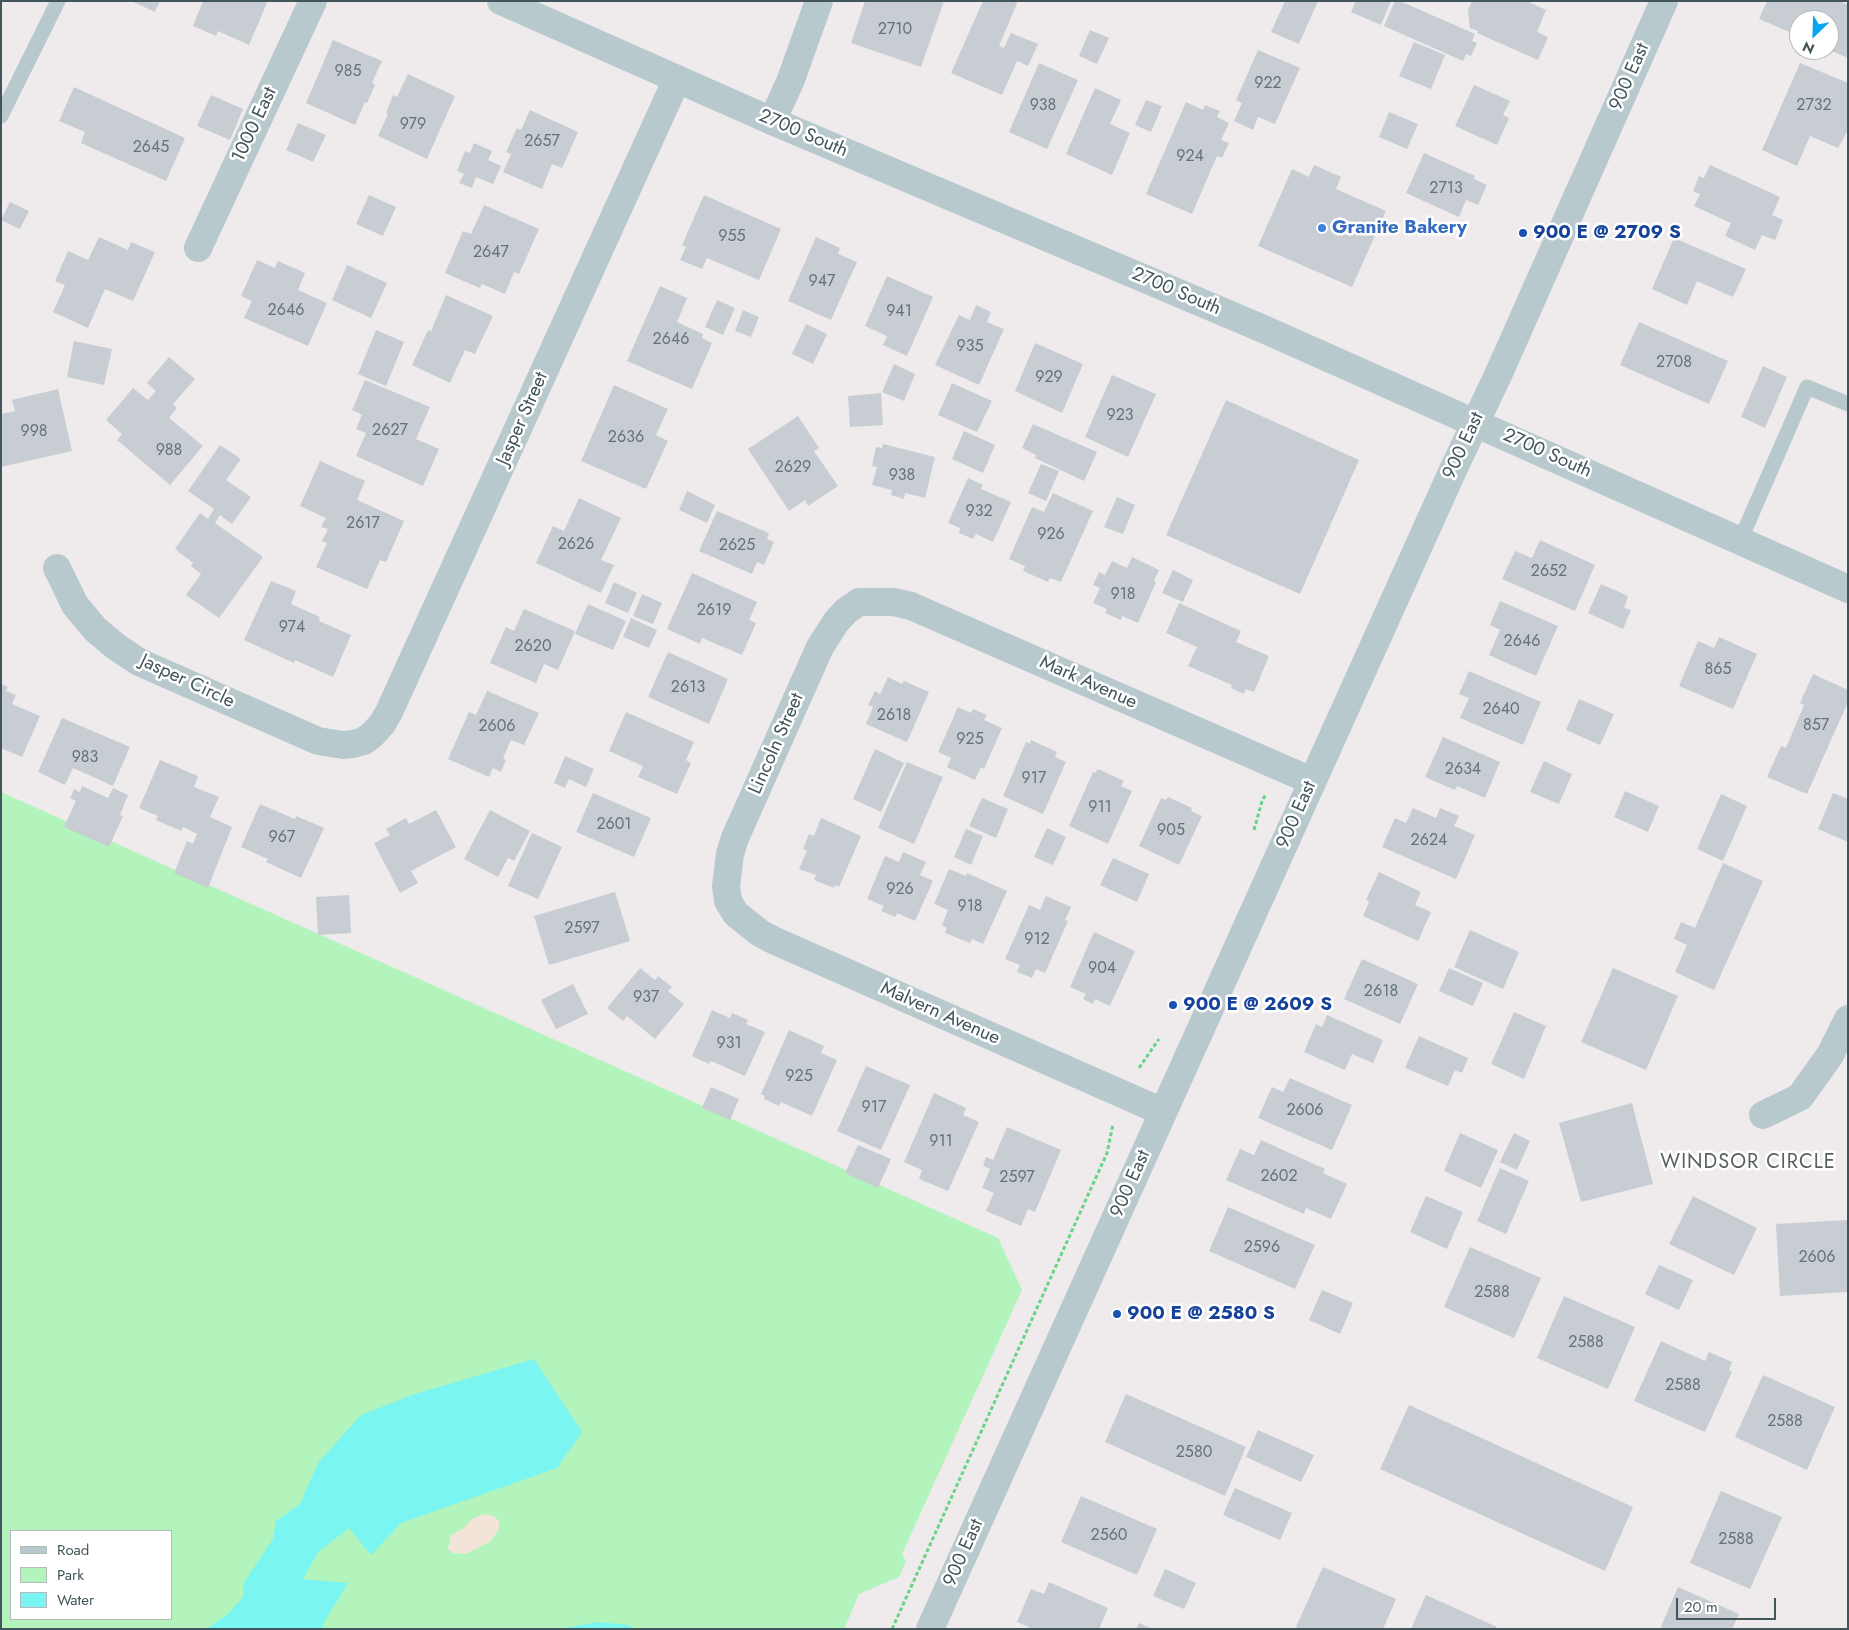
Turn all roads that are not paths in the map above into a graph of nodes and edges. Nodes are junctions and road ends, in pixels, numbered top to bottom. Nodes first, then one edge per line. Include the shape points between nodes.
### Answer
1 (58, 1) edge
2 (313, 1) edge
3 (501, 1) edge
4 (819, 1) edge
5 (1664, 1) edge
6 (678, 79) junction
7 (1, 116) edge
8 (772, 121) junction
9 (198, 248) dead end
10 (1848, 404) edge
11 (1474, 422) junction
12 (1740, 541) junction
13 (57, 568) dead end
14 (1848, 589) edge
15 (859, 602) joint
16 (353, 744) joint
17 (1312, 781) junction
18 (728, 901) joint
19 (1848, 1019) edge
20 (1163, 1112) junction
21 (1764, 1115) dead end
22 (930, 1629) edge

1 - 7 lane
2 - 9 street, 1000 East
3 - 6 street, 2700 South
4 - 8 street via 790,82
5 - 11 street, 900 East via 1499,373
6 - 8 street, 2700 South
6 - 16 street, Jasper Street via 389,712 373,734
8 - 11 street, 2700 South via 1243,320
10 - 12 lane via 1807,387
11 - 12 street, 2700 South
11 - 17 street, 900 East
12 - 14 street, 2700 South
13 - 16 street, Jasper Circle via 75,605 95,629 139,662 304,736 332,744
15 - 17 street, Mark Avenue via 894,602 926,612
15 - 18 street, Lincoln Street via 846,611 827,634 735,838 726,870
17 - 20 street, 900 East
18 - 20 street, Malvern Avenue via 736,914 773,940
19 - 21 street via 1830,1055 1800,1098
20 - 22 street, 900 East

